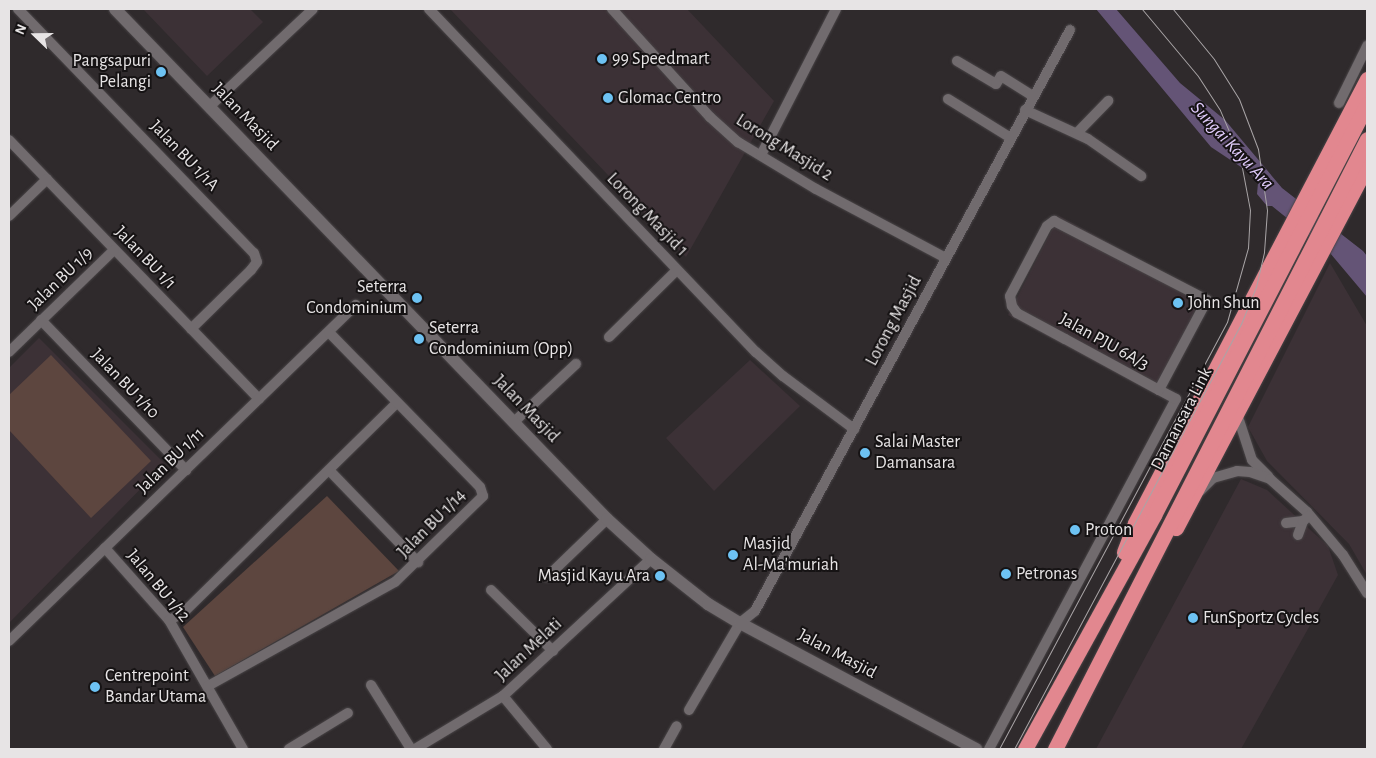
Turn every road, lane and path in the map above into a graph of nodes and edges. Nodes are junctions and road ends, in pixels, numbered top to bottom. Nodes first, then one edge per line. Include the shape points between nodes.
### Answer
1 (18, 9) edge
2 (116, 9) edge
3 (313, 9) edge
4 (429, 9) edge
5 (612, 9) edge
6 (836, 9) edge
7 (1070, 30) dead end
8 (1367, 46) edge
9 (957, 60) dead end
10 (1367, 80) edge
11 (1033, 96) junction
12 (948, 98) dead end
13 (1108, 101) dead end
14 (1339, 102) dead end
15 (1367, 104) edge
16 (210, 106) junction
17 (1025, 110) junction
18 (1077, 133) junction
19 (1011, 138) junction
20 (1367, 139) edge
21 (9, 140) edge
22 (761, 155) junction
23 (1367, 165) edge
24 (1141, 176) dead end
25 (46, 179) junction
26 (9, 216) edge
27 (114, 250) junction
28 (946, 258) junction
29 (677, 270) junction
30 (356, 305) dead end
31 (42, 320) junction
32 (190, 328) junction
33 (329, 332) junction
34 (609, 337) dead end
35 (9, 352) edge
36 (576, 364) dead end
37 (1159, 390) junction
38 (259, 399) junction
39 (397, 403) junction
40 (1238, 417) junction
41 (514, 422) junction
42 (854, 429) junction
43 (186, 470) junction
44 (330, 471) junction
45 (1270, 479) junction
46 (1195, 498) junction
47 (1306, 518) junction
48 (607, 519) junction
49 (1286, 523) dead end
50 (1298, 535) dead end
51 (105, 548) junction
52 (651, 558) junction
53 (418, 562) junction
54 (547, 577) dead end
55 (490, 590) dead end
56 (1367, 592) edge
57 (1108, 596) junction
58 (1126, 614) junction
59 (169, 620) junction
60 (740, 623) junction
61 (9, 641) edge
62 (553, 651) junction
63 (371, 685) dead end
64 (208, 686) junction
65 (503, 696) junction
66 (688, 710) dead end
67 (348, 713) dead end
68 (1040, 722) junction
69 (677, 726) dead end
70 (243, 749) edge
71 (289, 749) edge
72 (411, 749) edge
73 (416, 749) edge
74 (547, 749) edge
75 (664, 749) edge
76 (976, 749) edge
77 (989, 749) edge
78 (1021, 749) edge
79 (1025, 749) edge
80 (1055, 749) edge

1 - 32 street, Jalan BU 1/1A via 254,253 257,262 251,270
2 - 16 street, Jalan Masjid
3 - 16 street
4 - 29 street, Lorong Masjid 1
5 - 22 street, Lorong Masjid 2 via 710,117 738,142
6 - 22 street
7 - 11 street, Lorong Masjid
8 - 14 street
9 - 11 street via 996,84 1001,76
10 - 57 highway via 1135,523
11 - 17 street, Lorong Masjid
12 - 19 street
13 - 18 street
15 - 57 highway, Damansara Link via 1154,514
16 - 41 street, Jalan Masjid
17 - 18 street
17 - 19 street, Lorong Masjid
18 - 24 street
19 - 28 street, Lorong Masjid
20 - 58 highway, Damansara Link
21 - 25 street, Jalan BU 1/1
22 - 28 street, Lorong Masjid 2 via 816,189
23 - 40 highway
25 - 26 street
25 - 27 street, Jalan BU 1/1
27 - 31 street, Jalan BU 1/9
27 - 32 street, Jalan BU 1/1
28 - 42 street, Lorong Masjid
29 - 34 street
29 - 42 street, Lorong Masjid 1 via 783,376
30 - 33 street, Jalan BU 1/11
31 - 35 street, Jalan BU 1/9
31 - 43 street, Jalan BU 1/10
32 - 38 street, Jalan BU 1/1
33 - 38 street, Jalan BU 1/11
33 - 39 street, Jalan BU 1/14
36 - 41 street
37 - 37 street, Jalan PJU 6A/3 via 1208,300 1054,221 1047,226 1010,296 1017,313
37 - 77 street, Jalan PJU 6A/3 via 1176,399
38 - 43 street, Jalan BU 1/11
39 - 44 street
39 - 53 street, Jalan BU 1/14 via 480,487 483,496
40 - 45 street via 1252,460
40 - 46 highway
41 - 48 street, Jalan Masjid
42 - 60 street, Lorong Masjid via 756,611
43 - 51 street, Jalan BU 1/11
44 - 53 street
44 - 59 street via 182,614
45 - 46 street via 1250,472 1223,474 1207,483
45 - 47 street
46 - 58 highway
47 - 49 street
47 - 50 street
47 - 56 street via 1343,555
48 - 52 street, Jalan Masjid
48 - 54 street
51 - 59 street, Jalan BU 1/12
51 - 61 street, Jalan BU 1/11
52 - 60 street, Jalan Masjid via 708,604
52 - 62 street, Jalan Melati
53 - 64 street, Jalan BU 1/14 via 395,582
55 - 62 street
57 - 68 highway, Damansara Link
58 - 80 highway, Damansara Link
59 - 64 street, Jalan BU 1/12
60 - 66 street, Lorong Masjid
60 - 76 street, Jalan Masjid
62 - 65 street, Jalan Melati
63 - 72 street
64 - 70 street, Jalan BU 1/12 via 232,735
65 - 73 street, Jalan Melati
65 - 74 street
67 - 71 street
68 - 78 highway
68 - 79 highway, Damansara Link
69 - 75 street

